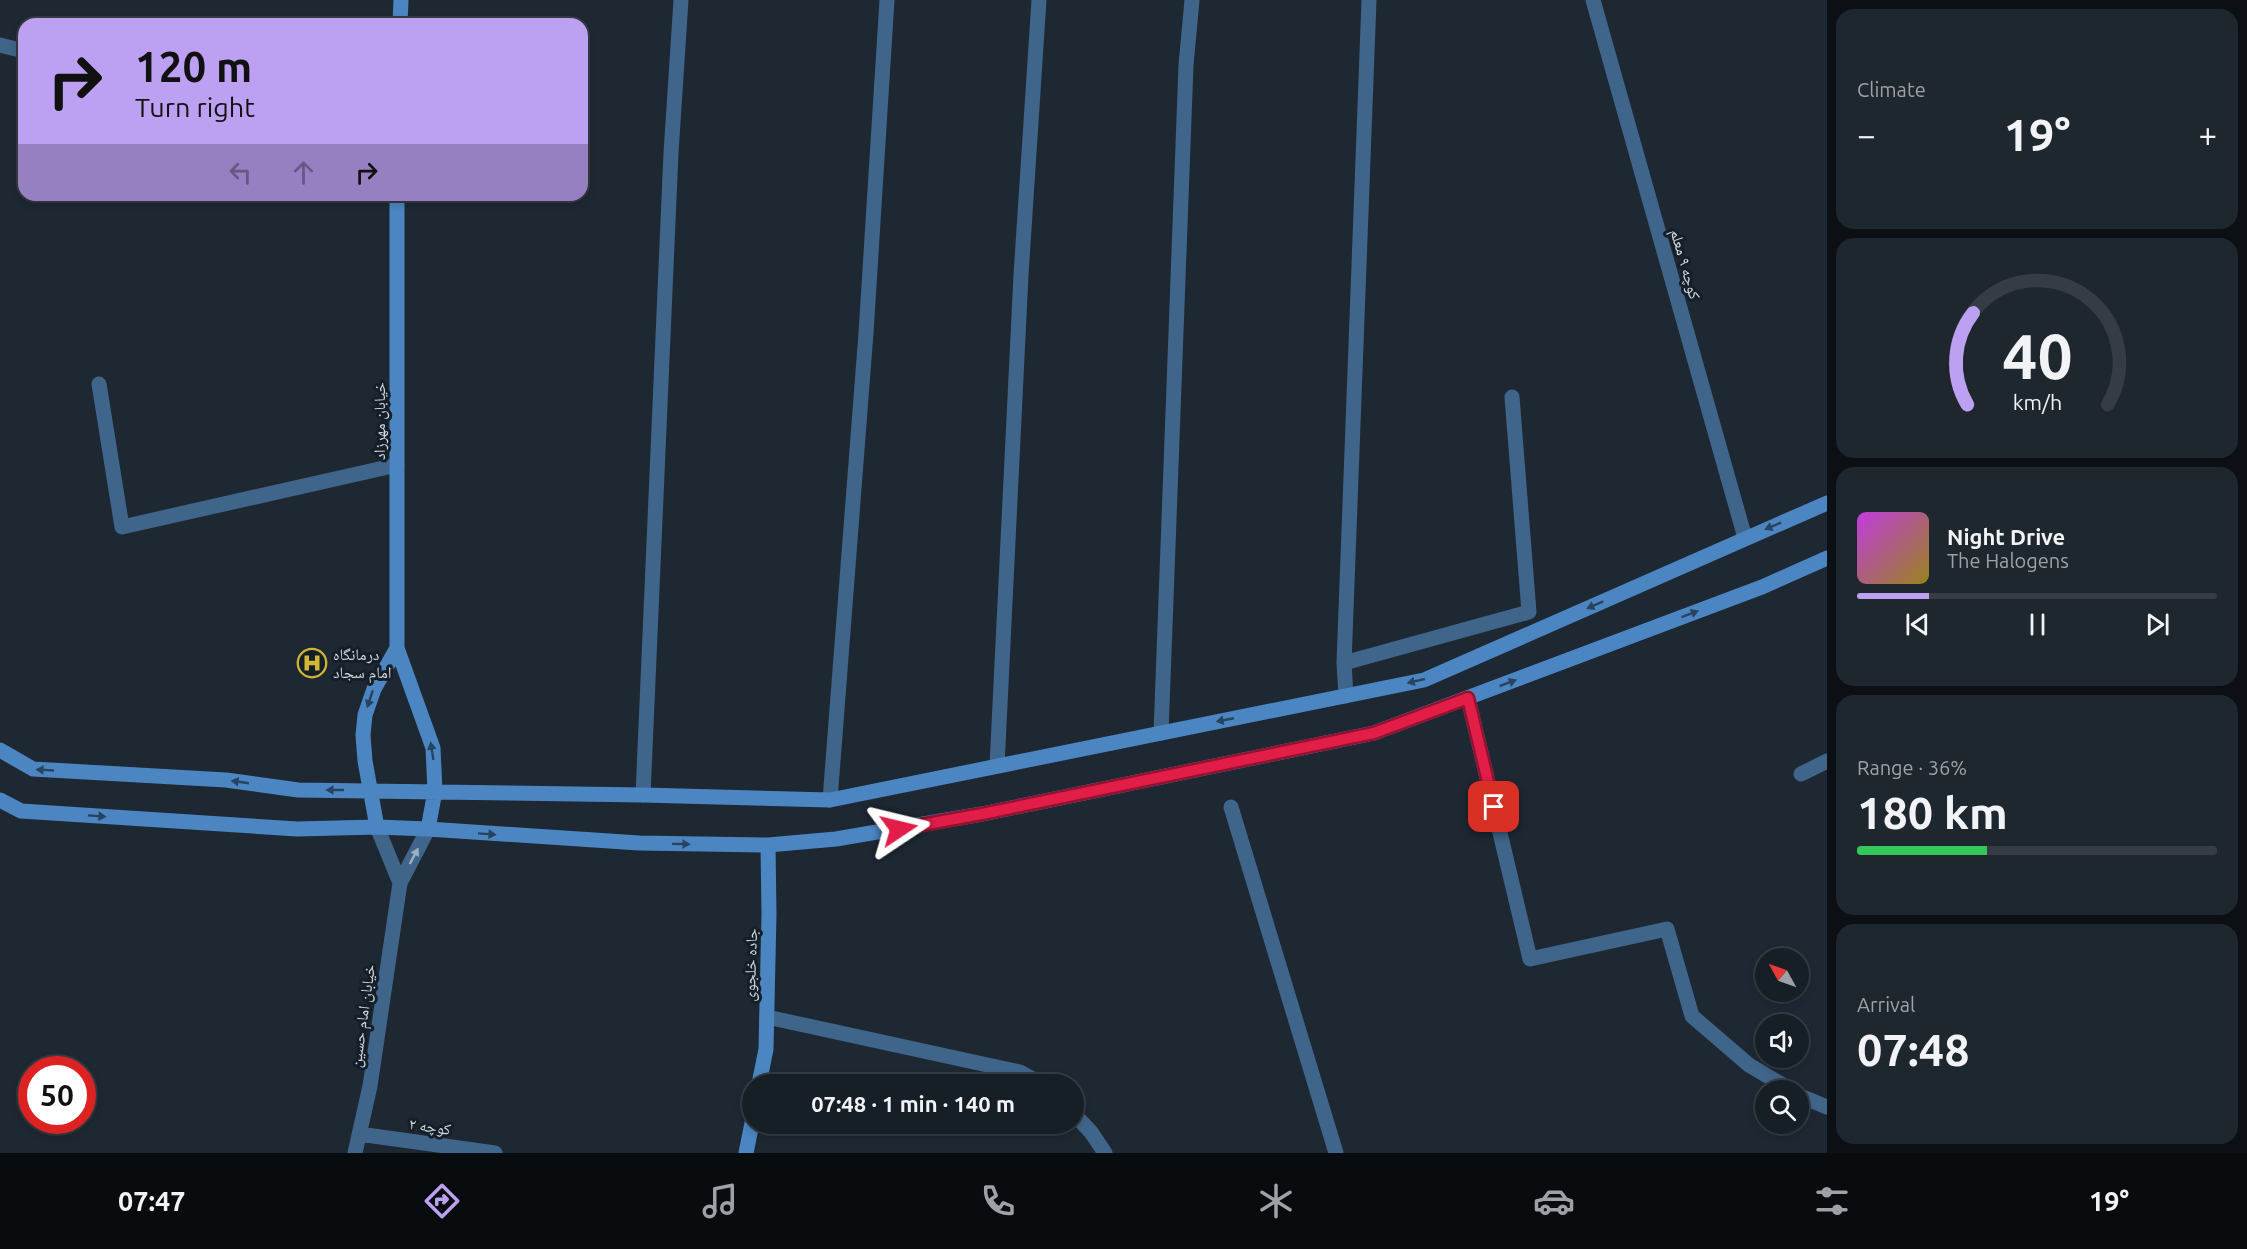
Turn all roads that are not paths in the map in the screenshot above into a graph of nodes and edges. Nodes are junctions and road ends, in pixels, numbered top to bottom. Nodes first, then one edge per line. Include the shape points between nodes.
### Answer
1 (401, 0) edge
2 (681, 0) edge
3 (887, 0) edge
4 (1039, 0) edge
5 (1192, 0) edge
6 (1369, 0) edge
7 (1593, 0) edge
8 (400, 18) edge
9 (0, 45) edge
10 (18, 50) edge
11 (397, 201) edge
12 (99, 384) dead end
13 (1512, 397) dead end
14 (397, 465) junction
15 (1827, 503) edge
16 (1745, 538) junction
17 (1827, 558) edge
18 (397, 648) junction
19 (1344, 663) junction
20 (1346, 696) junction
21 (1468, 698) junction
22 (1161, 733) junction
23 (0, 750) edge
24 (1827, 761) edge
25 (997, 766) junction
26 (1801, 774) dead end
27 (369, 790) junction
28 (435, 791) junction
29 (643, 795) junction
30 (0, 800) edge
31 (830, 800) junction
32 (1231, 807) dead end
33 (377, 827) junction
34 (428, 829) junction
35 (768, 845) junction
36 (400, 883) junction
37 (767, 1017) junction
38 (761, 1074) edge
39 (1024, 1074) edge
40 (1774, 1080) edge
41 (1809, 1100) edge
42 (1827, 1107) edge
43 (1084, 1125) edge
44 (359, 1134) junction
45 (750, 1134) edge
46 (355, 1153) edge
47 (495, 1153) edge
48 (746, 1153) edge
49 (1106, 1153) edge
50 (1336, 1153) edge

1 - 8 main road
2 - 29 street
3 - 31 street
4 - 25 street
5 - 22 street via 1186,65
6 - 19 street
7 - 16 street, کوچه ۹ معلم
9 - 10 street
11 - 14 main road, خیابان مهرزاد
12 - 14 street via 122,527
13 - 19 street via 1529,612
14 - 18 main road, خیابان مهرزاد
15 -> 16 main road
16 -> 20 main road via 1424,680
21 -> 17 main road via 1762,588
18 -> 27 main road via 374,689 365,715 363,735
28 -> 18 main road via 433,748
19 - 20 street
20 -> 22 main road
21 - 35 main road via 1374,733 982,814 836,839
21 - 40 street via 1530,959 1667,929 1692,1016 1749,1065
22 - 25 main road
27 -> 23 main road via 298,790 226,780 33,769
24 - 26 street
25 - 31 main road
27 - 28 main road
27 - 33 main road
28 - 29 main road
28 - 34 main road
29 - 31 main road
30 -> 33 main road via 32,812 297,829
32 - 50 street
33 - 34 main road
33 - 36 street
34 -> 35 main road via 639,843
36 -> 34 street, خیابان امام حسین
35 - 37 main road, جاده خلجوی
36 - 44 street, خیابان امام حسین via 370,1086
37 - 38 main road, جاده خلجوی
37 - 39 street
41 - 42 street
43 - 49 street
44 - 46 street, خیابان امام حسین
44 - 47 street, کوچه ۲
45 - 48 main road

